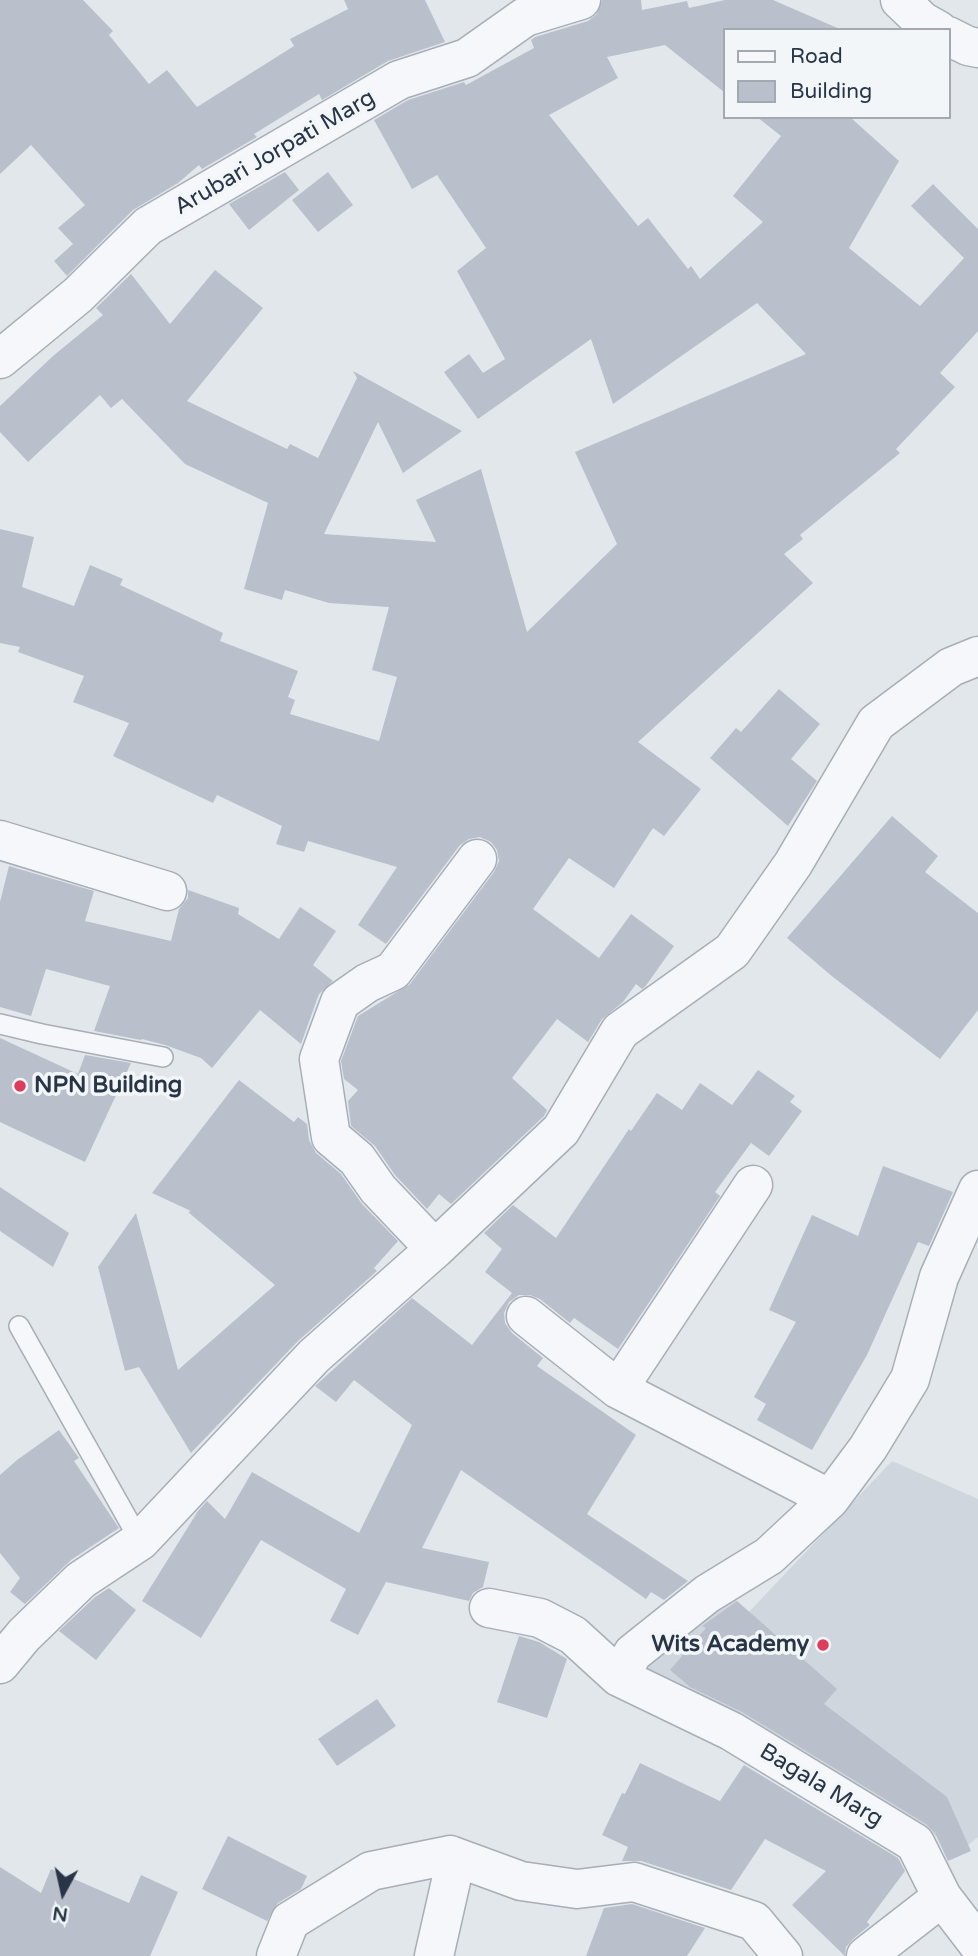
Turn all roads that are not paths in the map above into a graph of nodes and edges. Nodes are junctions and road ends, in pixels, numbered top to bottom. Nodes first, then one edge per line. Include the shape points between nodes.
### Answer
1 (581, 0) edge
2 (900, 0) edge
3 (934, 28) edge
4 (950, 37) edge
5 (978, 48) edge
6 (0, 359) edge
7 (978, 656) edge
8 (0, 839) edge
9 (477, 859) dead end
10 (167, 891) dead end
11 (0, 1024) edge
12 (163, 1057) dead end
13 (753, 1185) dead end
14 (978, 1190) edge
15 (436, 1249) junction
16 (526, 1316) dead end
17 (19, 1326) dead end
18 (618, 1389) junction
19 (830, 1499) junction
20 (140, 1541) junction
21 (489, 1608) dead end
22 (0, 1664) edge
23 (619, 1677) junction
24 (450, 1855) junction
25 (942, 1897) junction
26 (978, 1944) edge
27 (276, 1956) edge
28 (434, 1956) edge
29 (783, 1956) edge
30 (866, 1956) edge

1 - 6 street, Arubari Jorpati Marg via 525,17 467,58 399,80 148,226 78,295
2 - 3 street
4 - 5 street
7 - 15 street via 951,667 876,723 793,864 732,951 620,1031 561,1130
8 - 10 street
9 - 15 street via 393,971 340,1002 319,1059 331,1136
11 - 12 lane
13 - 18 street
14 - 19 street via 939,1277 910,1379
15 - 20 street via 314,1356
16 - 18 street
17 - 20 lane
18 - 19 street
19 - 23 street via 769,1556 707,1594 633,1653
20 - 22 street via 81,1580
21 - 23 street, Bagala Marg via 540,1618 562,1629
23 - 25 street, Bagala Marg via 731,1731 915,1843
24 - 27 street via 371,1871 290,1921
24 - 28 street via 451,1881
24 - 29 street via 521,1881 577,1889 634,1882 754,1921
25 - 26 street, Bagala Marg
25 - 30 street

